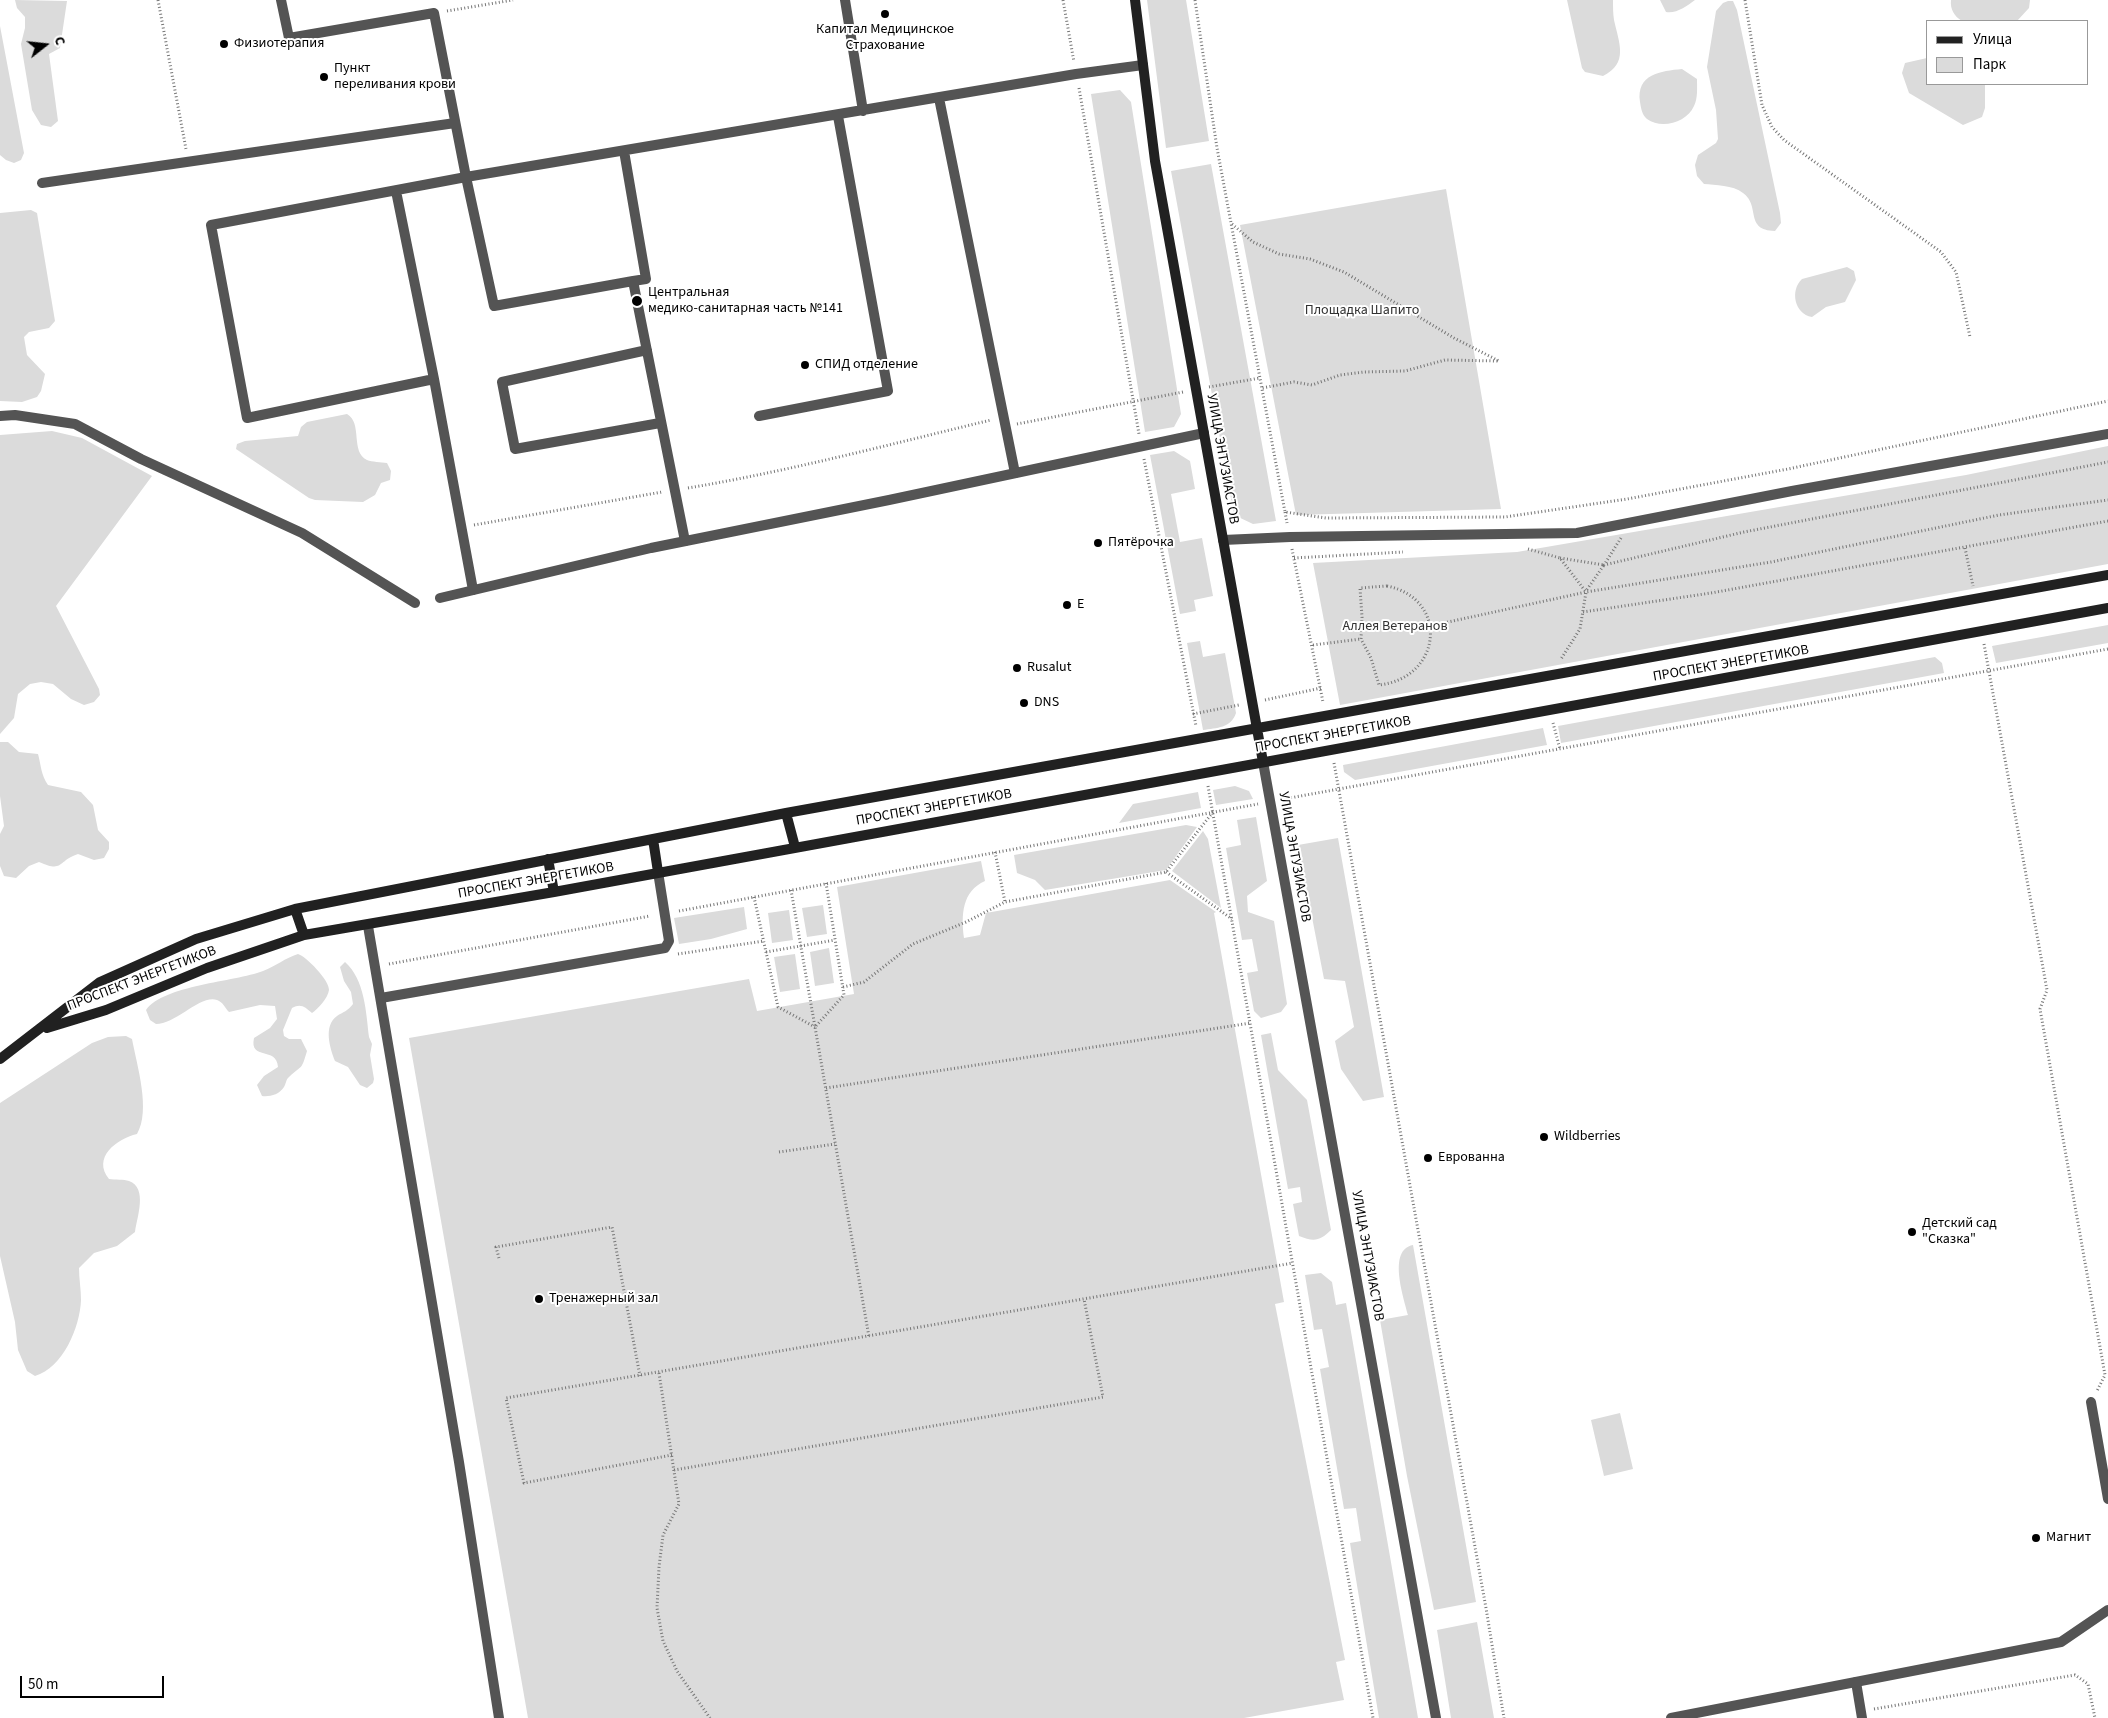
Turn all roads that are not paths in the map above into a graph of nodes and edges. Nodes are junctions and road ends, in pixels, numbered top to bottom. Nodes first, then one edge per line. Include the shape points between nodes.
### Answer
1 (281, 0) edge
2 (845, 0) edge
3 (1135, 0) edge
4 (1143, 65) junction
5 (939, 98) junction
6 (863, 111) junction
7 (838, 116) junction
8 (455, 123) junction
9 (624, 151) junction
10 (466, 177) junction
11 (42, 184) dead end
12 (396, 191) junction
13 (633, 281) junction
14 (647, 350) junction
15 (434, 379) junction
16 (0, 416) edge
17 (759, 416) dead end
18 (660, 423) junction
19 (1204, 433) junction
20 (2108, 434) edge
21 (1015, 473) junction
22 (1223, 540) junction
23 (685, 541) junction
24 (2108, 575) edge
25 (473, 590) junction
26 (440, 598) dead end
27 (415, 603) dead end
28 (2108, 608) edge
29 (1257, 729) junction
30 (1263, 762) junction
31 (786, 812) junction
32 (653, 839) junction
33 (795, 847) junction
34 (548, 859) junction
35 (658, 872) junction
36 (554, 892) junction
37 (295, 908) junction
38 (368, 926) junction
39 (304, 935) junction
40 (381, 998) junction
41 (41, 1029) junction
42 (0, 1060) edge
43 (2091, 1402) road end
44 (2108, 1499) edge
45 (2108, 1610) edge
46 (1856, 1682) junction
47 (1861, 1715) edge
48 (499, 1718) edge
49 (1436, 1718) edge
50 (1670, 1718) edge

1 - 8 street via 289,38 434,13
2 - 6 street
3 - 4 main road, УЛИЦА ЭНТУЗИАСТОВ
4 - 5 street
4 - 19 main road, УЛИЦА ЭНТУЗИАСТОВ via 1155,161
5 - 6 street
5 - 21 street
6 - 7 street
7 - 9 street
7 - 17 street via 888,391
8 - 10 street
8 - 11 street
9 - 10 street
9 - 13 street via 646,279
10 - 12 street
10 - 13 street via 494,306
12 - 15 street
12 - 15 street via 212,225 247,418
13 - 14 street
14 - 18 street
14 - 18 street via 502,382 515,449
15 - 25 street
16 - 27 street via 15,415 75,424 141,459 302,533
18 - 23 street
19 - 21 street
19 - 22 main road, УЛИЦА ЭНТУЗИАСТОВ
20 - 22 street via 1577,533
21 - 23 street
22 - 29 main road, УЛИЦА ЭНТУЗИАСТОВ
23 - 25 street
24 - 29 main road, ПРОСПЕКТ ЭНЕРГЕТИКОВ
25 - 26 street
28 - 30 main road, ПРОСПЕКТ ЭНЕРГЕТИКОВ
29 - 30 main road, УЛИЦА ЭНТУЗИАСТОВ
29 - 31 main road, ПРОСПЕКТ ЭНЕРГЕТИКОВ
30 - 33 main road, ПРОСПЕКТ ЭНЕРГЕТИКОВ
30 - 49 street, УЛИЦА ЭНТУЗИАСТОВ
31 - 32 main road, ПРОСПЕКТ ЭНЕРГЕТИКОВ
31 - 33 main road
32 - 34 main road, ПРОСПЕКТ ЭНЕРГЕТИКОВ
32 - 35 main road
33 - 35 main road, ПРОСПЕКТ ЭНЕРГЕТИКОВ
34 - 36 main road
34 - 37 main road, ПРОСПЕКТ ЭНЕРГЕТИКОВ
35 - 36 main road, ПРОСПЕКТ ЭНЕРГЕТИКОВ
35 - 40 street via 669,941 664,948
36 - 38 main road, ПРОСПЕКТ ЭНЕРГЕТИКОВ
37 - 39 main road
37 - 41 main road, ПРОСПЕКТ ЭНЕРГЕТИКОВ via 196,939 100,982
38 - 39 main road, ПРОСПЕКТ ЭНЕРГЕТИКОВ
38 - 40 street
39 - 41 main road, ПРОСПЕКТ ЭНЕРГЕТИКОВ via 207,968 106,1010
40 - 48 street
41 - 42 main road
43 - 44 street
45 - 46 street via 2061,1642
46 - 47 street
46 - 50 street

